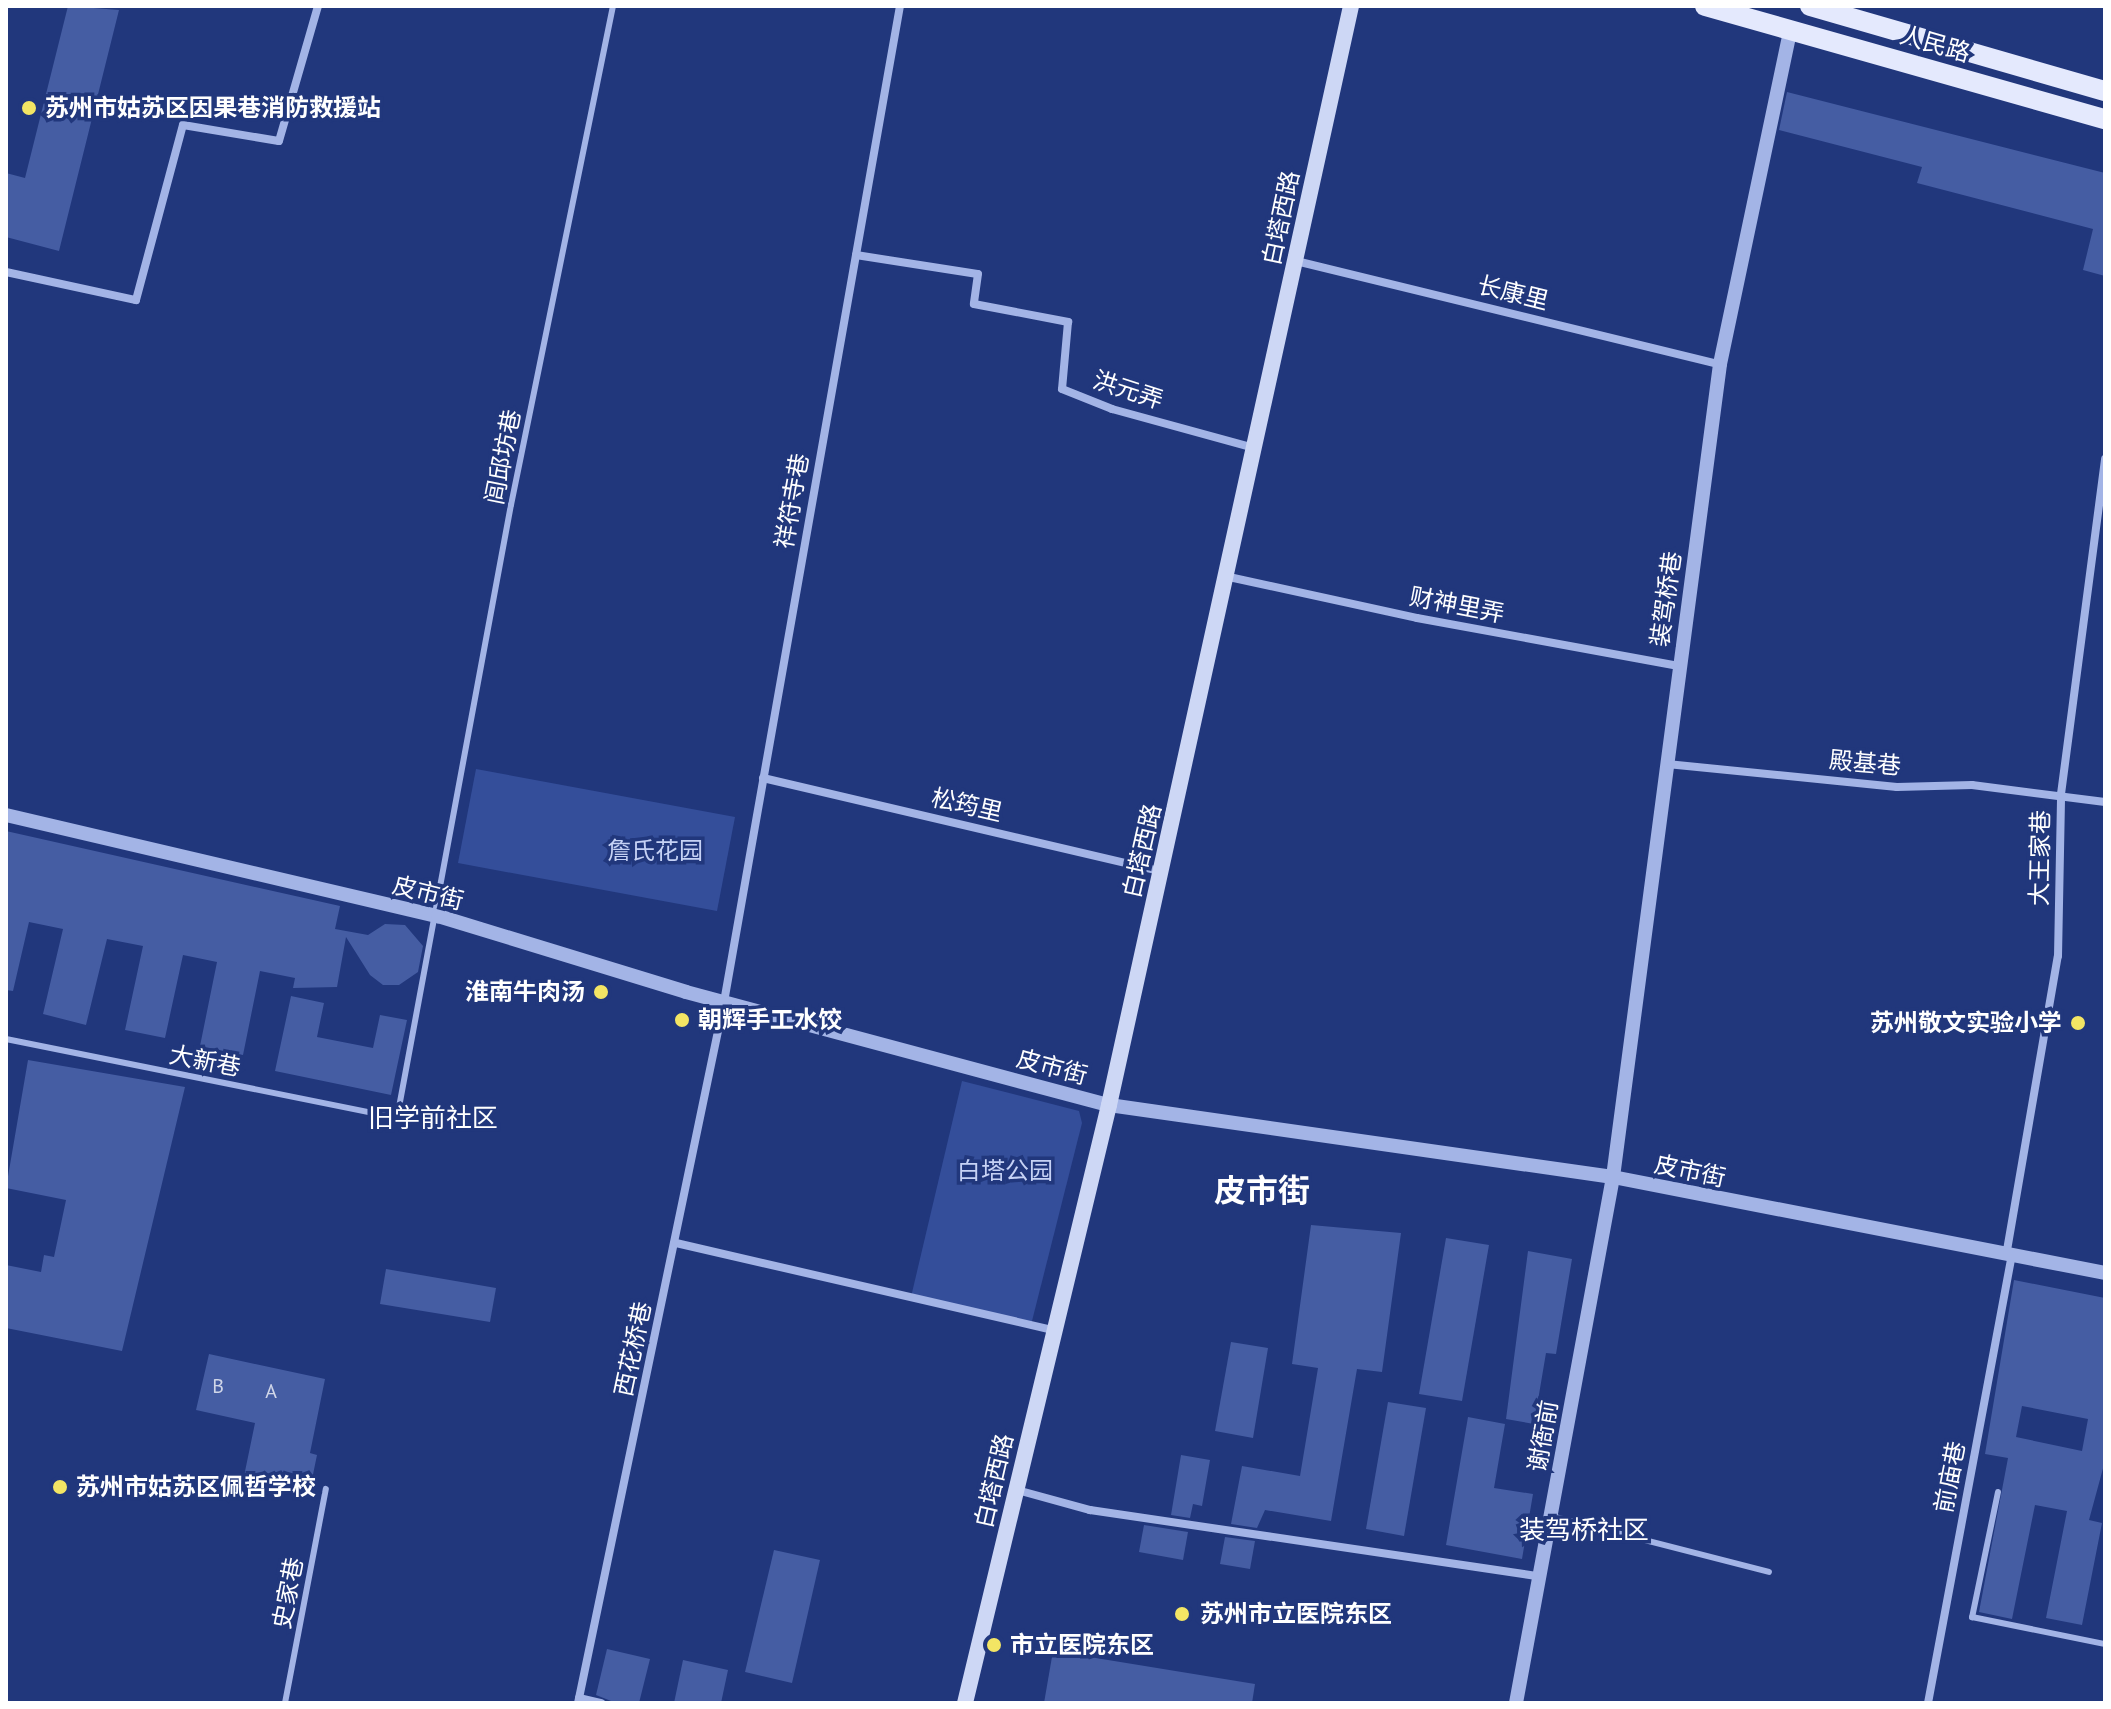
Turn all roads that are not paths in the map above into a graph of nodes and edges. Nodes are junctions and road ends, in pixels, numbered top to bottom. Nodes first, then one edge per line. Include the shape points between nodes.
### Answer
1 (318, 6) edge
2 (613, 6) edge
3 (900, 6) edge
4 (1351, 6) edge
5 (1705, 6) edge
6 (1810, 6) edge
7 (1790, 31) junction
8 (2105, 91) edge
9 (2105, 119) edge
10 (856, 255) junction
11 (1296, 261) junction
12 (6, 272) edge
13 (1720, 364) junction
14 (1256, 448) junction
15 (2105, 459) edge
16 (1229, 577) junction
17 (1679, 666) junction
18 (1667, 764) junction
19 (763, 778) junction
20 (2061, 794) junction
21 (2105, 802) edge
22 (6, 815) edge
23 (1162, 871) junction
24 (438, 916) junction
25 (724, 1002) junction
26 (6, 1039) edge
27 (1109, 1105) junction
28 (1613, 1177) junction
29 (676, 1243) junction
30 (2008, 1257) junction
31 (2105, 1273) edge
32 (1055, 1331) junction
33 (326, 1489) dead end
34 (1017, 1490) junction
35 (1998, 1492) dead end
36 (1551, 1516) junction
37 (1769, 1572) dead end
38 (1538, 1576) junction
39 (2105, 1644) edge
40 (578, 1700) edge
41 (285, 1703) edge
42 (601, 1703) edge
43 (965, 1703) edge
44 (1516, 1703) edge
45 (1928, 1703) edge

1 - 12 street via 279,141 183,125 136,300
2 - 24 lane, 闾邱坊巷 via 511,505
3 - 10 street, 祥符寺巷
4 - 11 main road, 白塔西路
5 - 7 main road, 人民路
6 - 8 main road, 人民路
7 - 9 main road, 人民路
7 - 13 street, 装驾桥巷
10 - 14 street, 洪元弄 via 978,274 974,304 1068,322 1062,389 1112,409
10 - 19 street, 祥符寺巷
11 - 13 street, 长康里
11 - 14 main road, 白塔西路
13 - 17 street, 装驾桥巷
14 - 16 main road, 白塔西路
15 - 20 street, 大王家巷
16 - 17 street, 财神里弄
16 - 23 main road, 白塔西路
17 - 18 street, 装驾桥巷
18 - 20 street, 殿基巷 via 1897,787 1972,785
18 - 28 street, 装驾桥巷
19 - 23 street, 松筠里
19 - 25 street, 祥符寺巷
20 - 21 street, 殿基巷
20 - 30 street, 大王家巷 via 2058,956
22 - 24 street, 皮市街
23 - 27 main road, 白塔西路
24 - 25 street, 皮市街
24 - 26 lane, 大新巷 via 397,1118
25 - 27 street, 皮市街
25 - 29 street, 西花桥巷
27 - 28 street, 皮市街
27 - 32 main road, 白塔西路
28 - 30 street, 皮市街
28 - 36 street, 谢衙前
29 - 32 street
29 - 40 street, 西花桥巷
30 - 31 street, 皮市街
30 - 45 street, 前庙巷
32 - 34 main road, 白塔西路
33 - 41 lane, 史家巷
34 - 38 street via 1090,1510
34 - 43 main road, 白塔西路
35 - 39 lane via 1972,1617
36 - 37 lane
36 - 38 street, 谢衙前
38 - 44 street, 谢衙前
40 - 42 street

